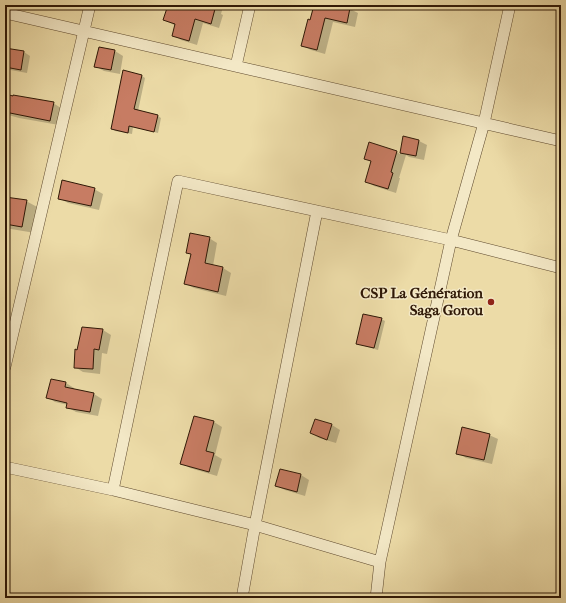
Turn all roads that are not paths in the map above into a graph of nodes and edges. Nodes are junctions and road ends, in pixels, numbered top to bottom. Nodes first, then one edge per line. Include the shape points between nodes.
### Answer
1 (90, 5) edge
2 (250, 5) edge
3 (510, 5) edge
4 (5, 13) edge
5 (84, 31) junction
6 (236, 66) junction
7 (484, 123) junction
8 (561, 141) edge
9 (317, 211) junction
10 (451, 240) junction
11 (561, 268) edge
12 (8, 340) edge
13 (5, 367) edge
14 (5, 466) edge
15 (113, 490) junction
16 (255, 525) junction
17 (380, 562) junction
18 (242, 598) edge
19 (376, 598) edge

1 - 5 street
2 - 6 street
3 - 7 street
4 - 5 street
5 - 6 street
5 - 12 street
6 - 7 street
7 - 8 street
7 - 10 street
9 - 10 street
9 - 15 street via 178,181
9 - 16 street
10 - 11 street
10 - 17 street
12 - 13 street
14 - 15 street
15 - 16 street
16 - 17 street
16 - 18 street
17 - 19 street

